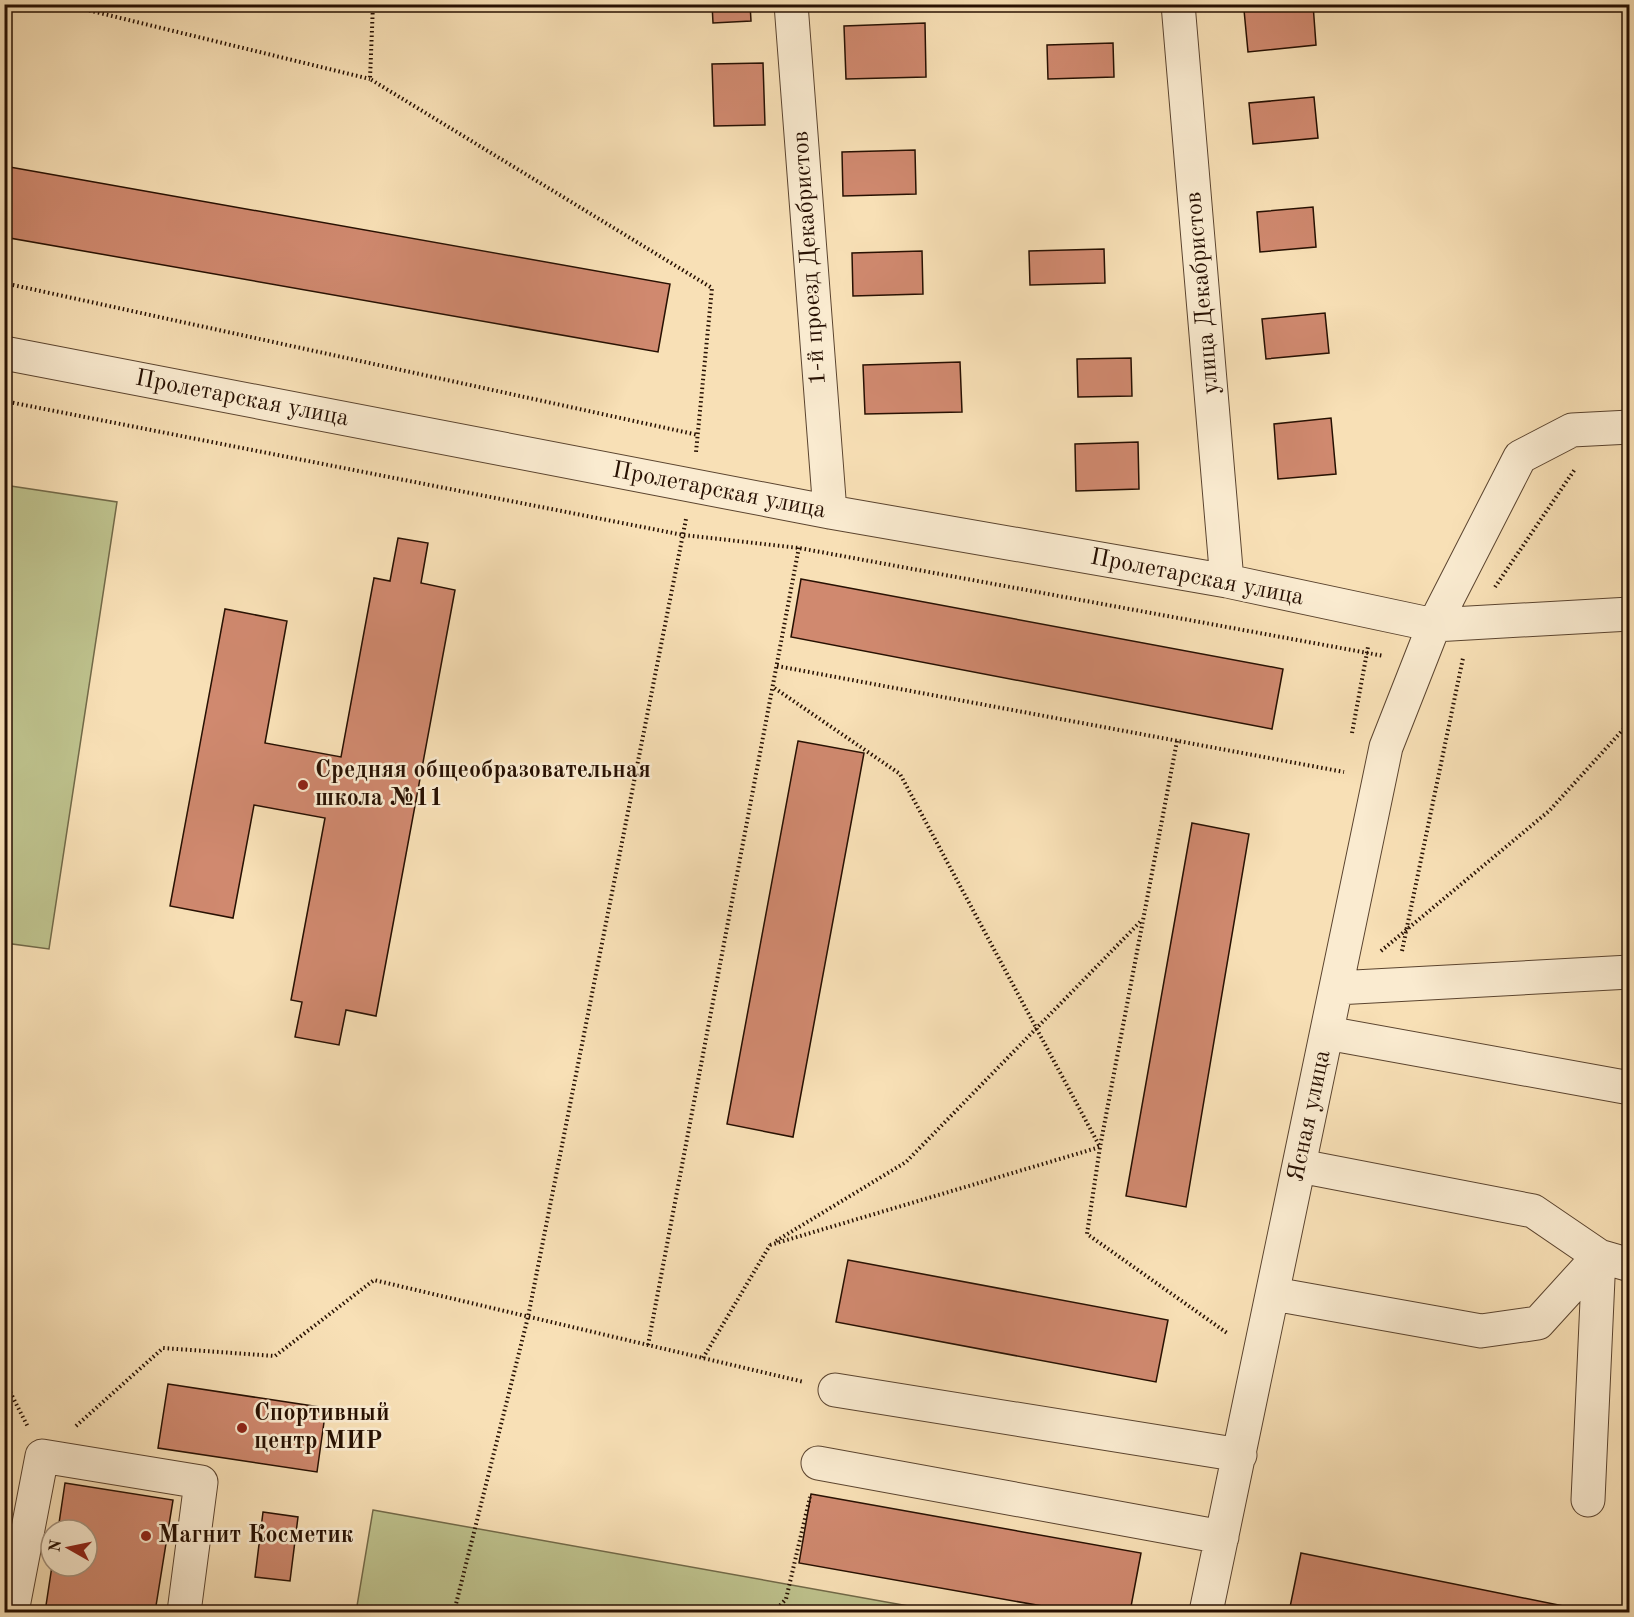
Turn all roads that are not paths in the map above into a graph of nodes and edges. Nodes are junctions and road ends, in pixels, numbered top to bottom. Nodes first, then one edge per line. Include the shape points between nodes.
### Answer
1 (791, 4) edge
2 (1178, 4) edge
3 (4, 353) edge
4 (1629, 428) edge
5 (818, 510) junction
6 (1227, 581) junction
7 (1629, 615) edge
8 (1434, 625) junction
9 (1629, 972) edge
10 (1595, 973) junction
11 (1336, 988) junction
12 (1629, 993) edge
13 (1327, 1033) junction
14 (1629, 1088) edge
15 (1300, 1166) junction
16 (1599, 1256) junction
17 (1629, 1266) edge
18 (1274, 1294) junction
19 (835, 1390) road end
20 (1240, 1455) junction
21 (818, 1462) road end
22 (1588, 1500) dead end
23 (1222, 1537) junction
24 (12, 1612) edge
25 (184, 1612) edge
26 (1206, 1612) edge

1 - 5 street, 1-й проезд Декабристов
2 - 6 street, улица Декабристов
3 - 5 street, Пролетарская улица
4 - 8 street, Ясная улица via 1572,430 1520,457
5 - 6 street, Пролетарская улица
6 - 8 street, Пролетарская улица
7 - 8 street, Пролетарская улица
8 - 11 street, Ясная улица via 1386,747
9 - 10 street
10 - 11 street
10 - 12 street
11 - 13 street, Ясная улица
13 - 14 street
13 - 15 street, Ясная улица
15 - 16 street via 1533,1211
15 - 18 street, Ясная улица
16 - 17 street
16 - 18 street via 1538,1323 1481,1331
16 - 22 street
18 - 20 street, Ясная улица
19 - 20 street
20 - 23 street, Ясная улица
21 - 23 street
23 - 26 street, Ясная улица
24 - 25 street via 42,1456 201,1482

